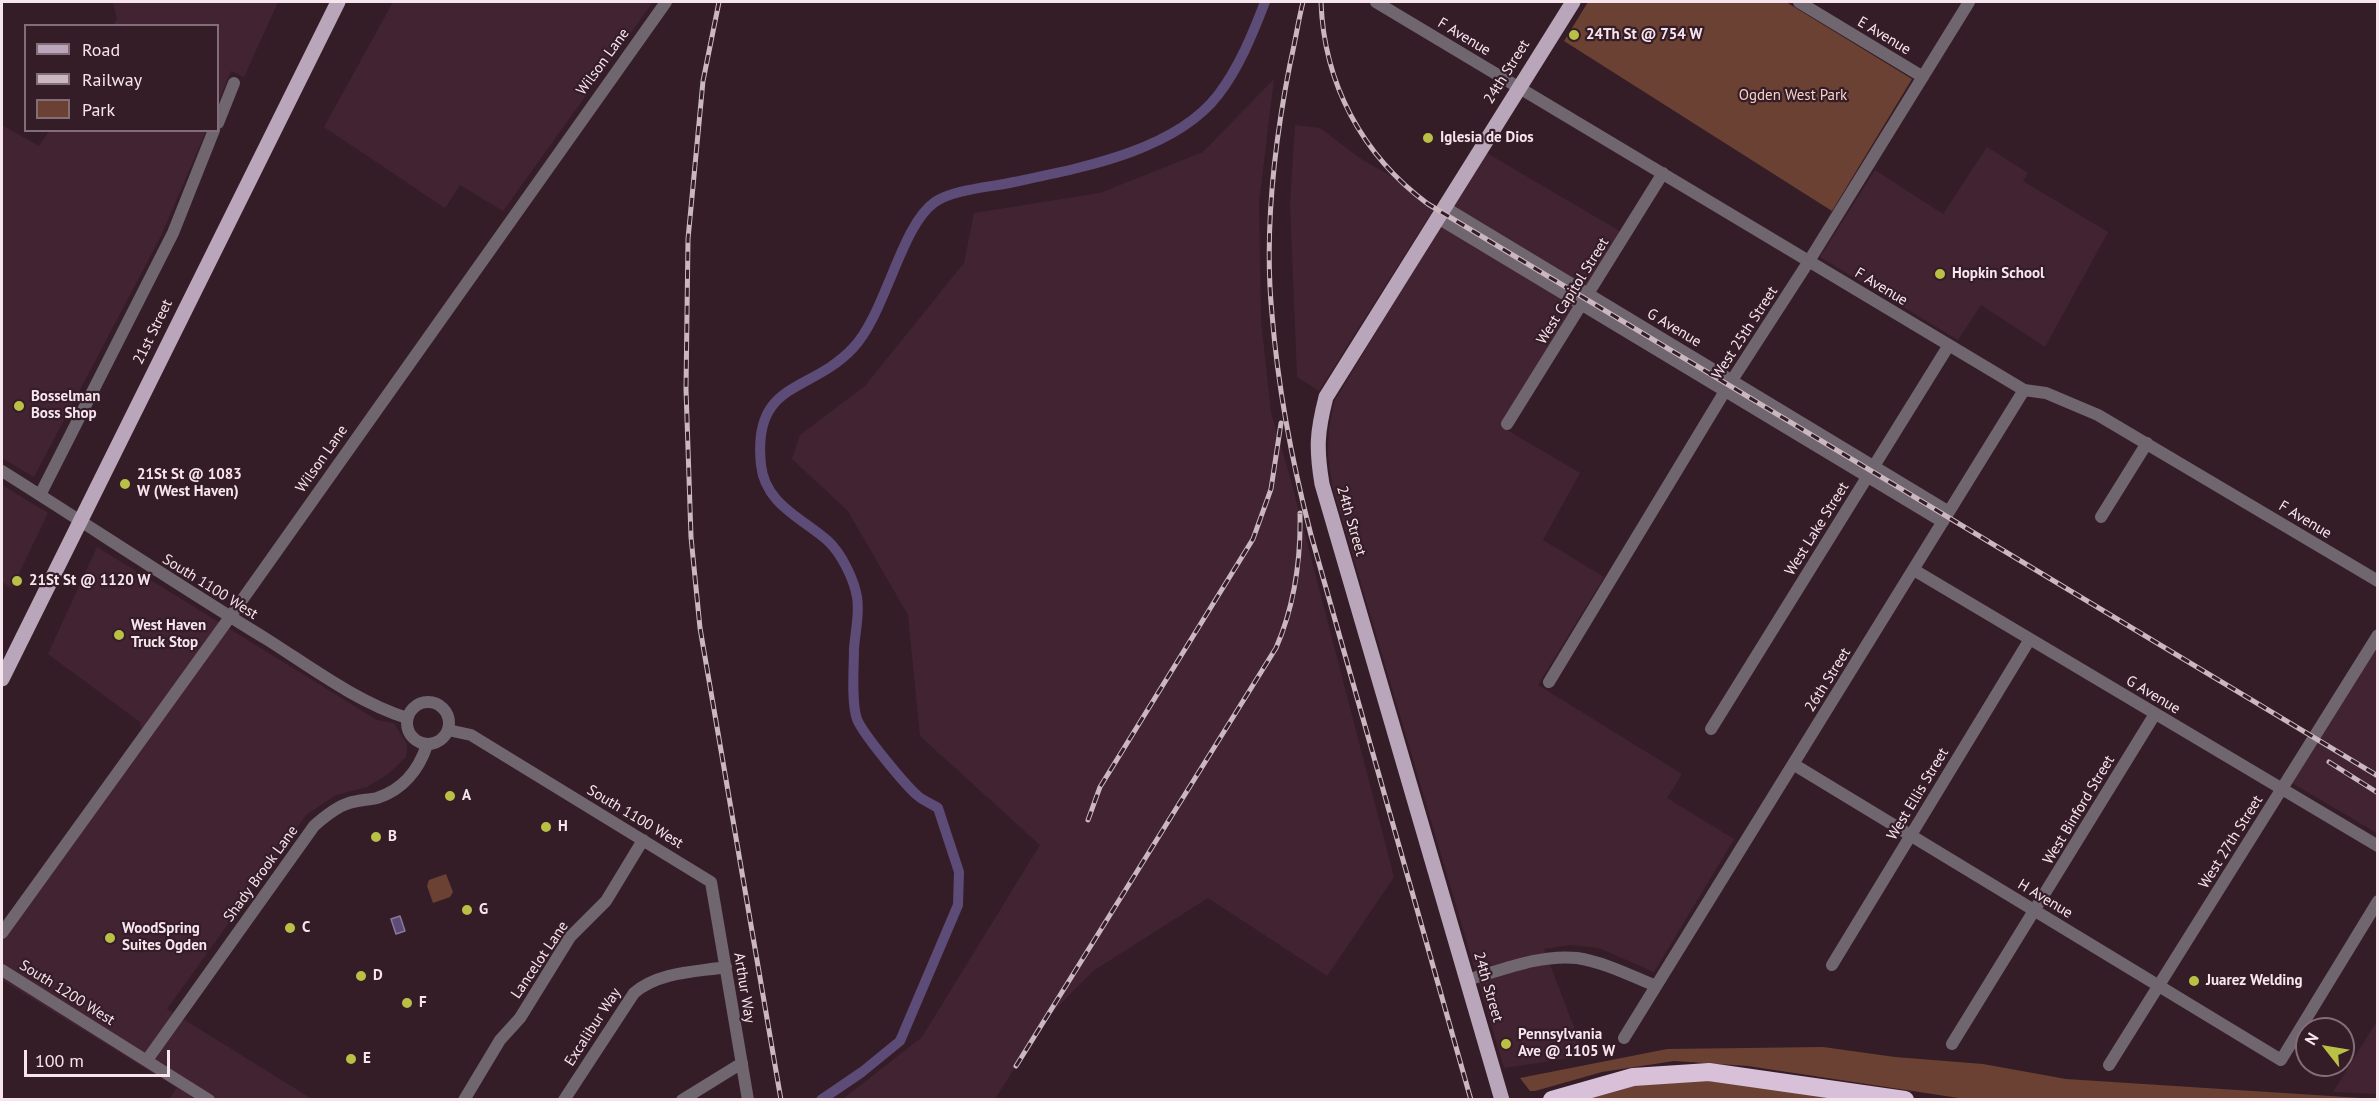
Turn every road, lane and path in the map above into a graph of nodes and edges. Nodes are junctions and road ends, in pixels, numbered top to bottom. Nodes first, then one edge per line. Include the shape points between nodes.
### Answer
1 (338, 2) edge
2 (666, 2) edge
3 (1572, 2) edge
4 (1799, 2) edge
5 (1969, 2) edge
6 (1381, 3) edge
7 (1923, 77) junction
8 (234, 83) dead end
9 (1519, 87) junction
10 (219, 120) edge
11 (213, 132) edge
12 (1662, 173) junction
13 (1441, 213) junction
14 (1809, 261) junction
15 (1585, 300) junction
16 (1949, 345) junction
17 (1729, 386) junction
18 (2024, 390) junction
19 (1507, 424) dead end
20 (2147, 443) junction
21 (2, 471) edge
22 (1871, 471) junction
23 (40, 495) junction
24 (1946, 517) junction
25 (2101, 517) dead end
26 (80, 520) junction
27 (1914, 570) junction
28 (2378, 581) edge
29 (230, 617) junction
30 (2378, 635) edge
31 (2030, 639) junction
32 (2, 679) edge
33 (1549, 682) dead end
34 (2155, 714) junction
35 (407, 718) junction
36 (1711, 729) dead end
37 (448, 730) junction
38 (427, 745) junction
39 (1793, 764) junction
40 (2282, 789) junction
41 (1911, 836) junction
42 (644, 840) junction
43 (2378, 846) edge
44 (711, 882) joint
45 (2378, 901) edge
46 (2035, 911) junction
47 (2, 933) edge
48 (1832, 965) dead end
49 (726, 967) junction
50 (2, 970) edge
51 (1467, 980) junction
52 (1656, 986) junction
53 (2158, 986) junction
54 (1624, 1038) dead end
55 (1952, 1044) dead end
56 (147, 1060) junction
57 (741, 1063) junction
58 (2109, 1065) dead end
59 (209, 1100) edge
60 (464, 1100) edge
61 (564, 1100) edge
62 (682, 1100) edge
63 (748, 1100) edge
64 (1502, 1100) edge
65 (1552, 1100) edge
66 (1905, 1100) edge

1 - 26 main road, 21st Street
2 - 29 street, Wilson Lane
3 - 9 main road, 24th Street
4 - 7 street, E Avenue
5 - 7 street, West 25th Street
6 - 9 street, F Avenue
7 - 14 street, West 25th Street
8 - 10 street
9 - 12 street, F Avenue
9 - 13 main road, 24th Street
11 - 23 street via 173,233
12 - 14 street, F Avenue
12 - 15 street, West Capitol Street
13 - 15 street, G Avenue
13 - 51 main road, 24th Street via 1326,397 1317,429 1316,453 1330,515
14 - 16 street, F Avenue
14 - 17 street, West 25th Street
15 - 17 street, G Avenue
15 - 19 street, West Capitol Street
16 - 18 street, F Avenue
16 - 22 street, West Lake Street
17 - 22 street, G Avenue
17 - 33 street, West 25th Street
18 - 20 street, F Avenue via 2046,393 2098,415
18 - 24 street, 26th Street
20 - 25 street
20 - 28 street, F Avenue
21 - 23 street, South 1100 West
22 - 24 street, G Avenue
22 - 36 street, West Lake Street
23 - 26 street, South 1100 West
24 - 27 street, 26th Street
26 - 29 street, South 1100 West
26 - 32 main road, 21st Street
27 - 31 street, G Avenue
27 - 39 street, 26th Street
29 - 35 street, South 1100 West via 383,710
29 - 47 street, Wilson Lane
30 - 40 street, West 27th Street
31 - 34 street, G Avenue
31 - 41 street, West Ellis Street
34 - 40 street, G Avenue
34 - 46 street, West Binford Street
35 - 37 street via 419,704 435,703 449,718
35 - 38 street via 413,738
37 - 38 street via 442,740
37 - 42 street, South 1100 West via 471,735
38 - 56 street, Shady Brook Lane via 421,764 394,790 377,798 348,803 314,826
39 - 41 street, H Avenue
39 - 52 street, 26th Street
40 - 43 street, G Avenue
40 - 53 street, West 27th Street
41 - 46 street, H Avenue
41 - 48 street, West Ellis Street
42 - 44 street, South 1100 West
42 - 60 street, Lancelot Lane via 606,901 570,937
44 - 49 street, Arthur Way
45 - 53 street, H Avenue via 2281,1060
46 - 53 street, H Avenue
46 - 55 street, West Binford Street
49 - 57 street, Arthur Way
49 - 61 street, Excalibur Way via 644,984 634,993
50 - 56 street, South 1200 West
51 - 52 street via 1544,959 1577,958
51 - 64 main road, 24th Street
52 - 54 street, 26th Street
53 - 58 street, West 27th Street
56 - 59 street, South 1200 West
57 - 62 street
57 - 63 street, Arthur Way
65 - 66 highway via 1633,1077 1709,1072

